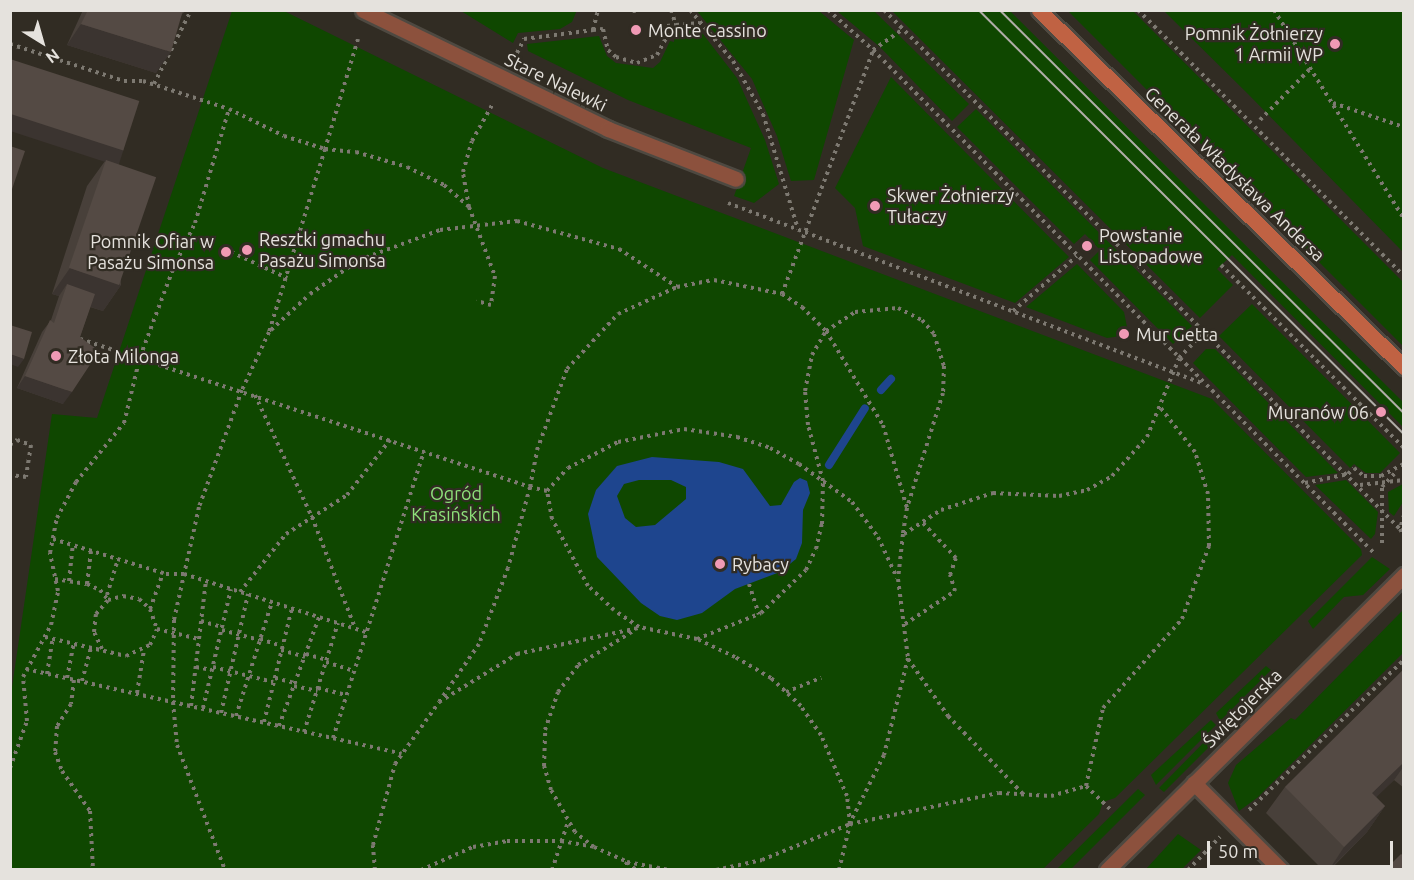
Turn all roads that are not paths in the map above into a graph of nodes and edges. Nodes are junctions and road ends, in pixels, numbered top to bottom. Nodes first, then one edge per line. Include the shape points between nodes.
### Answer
1 (363, 10) edge
2 (1039, 10) edge
3 (736, 179) dead end
4 (1404, 366) edge
5 (1404, 575) edge
6 (1194, 783) junction
7 (1107, 870) edge
8 (1281, 870) edge

1 - 3 street, Stare Nalewki via 608,129
2 - 4 main road, Generała Władysława Andersa
5 - 6 street, Świętojerska
6 - 7 street, Świętojerska
6 - 8 street

